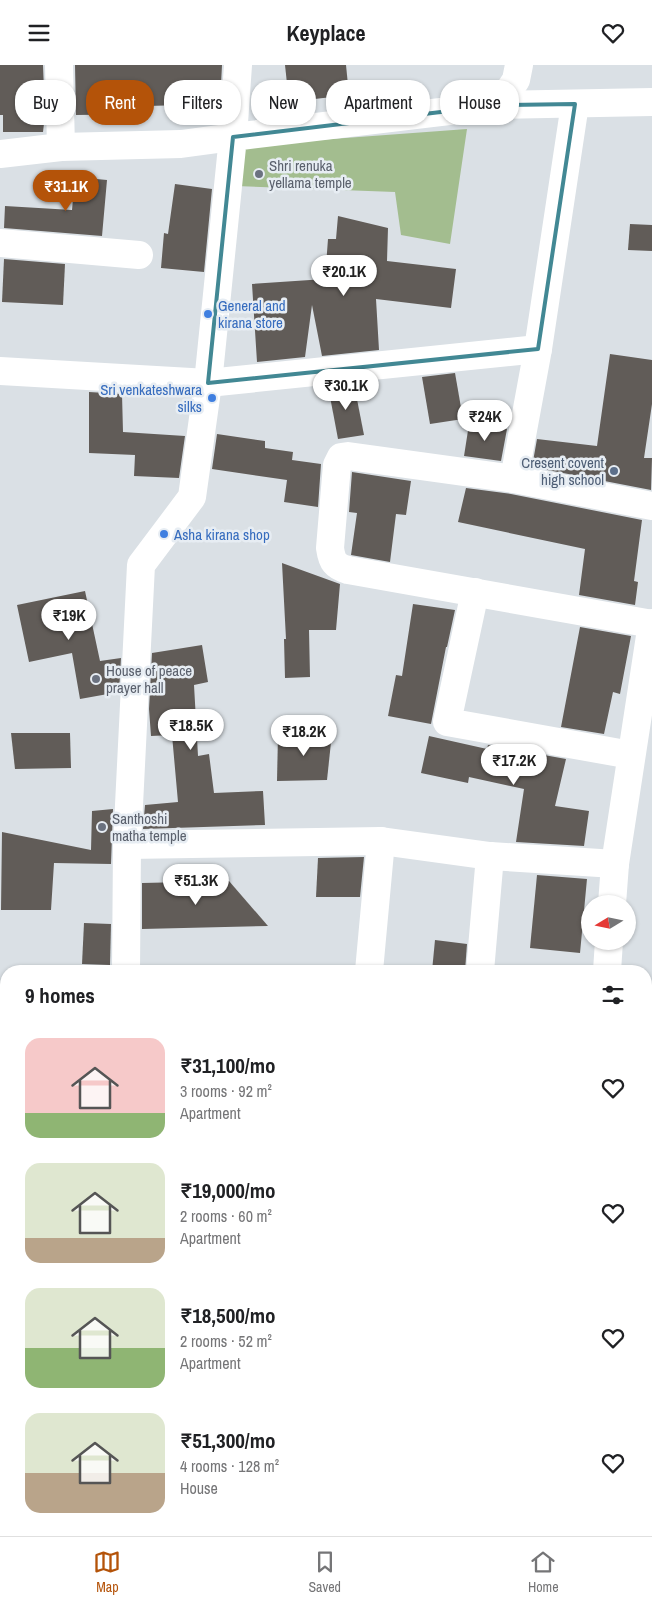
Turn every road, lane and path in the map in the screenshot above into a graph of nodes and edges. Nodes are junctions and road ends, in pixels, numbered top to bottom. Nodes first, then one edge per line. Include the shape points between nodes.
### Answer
1 (59, 65) edge
2 (238, 65) edge
3 (520, 65) edge
4 (516, 80) edge
5 (652, 103) edge
6 (575, 104) junction
7 (519, 105) edge
8 (440, 112) edge
9 (234, 137) junction
10 (61, 147) junction
11 (0, 154) edge
12 (0, 243) edge
13 (139, 255) dead end
14 (538, 349) junction
15 (0, 371) edge
16 (208, 383) junction
17 (514, 479) junction
18 (652, 506) edge
19 (474, 592) junction
20 (652, 624) edge
21 (631, 755) junction
22 (381, 841) junction
23 (127, 845) junction
24 (490, 856) junction
25 (615, 865) junction
26 (613, 895) edge
27 (608, 950) edge
28 (126, 965) edge
29 (370, 965) edge
30 (481, 965) edge
31 (607, 965) edge

1 - 10 street
2 - 9 street
3 - 4 street
5 - 6 street
6 - 7 street
6 - 14 street
8 - 9 street
9 - 10 street via 181,144
9 - 16 street
10 - 11 street
12 - 13 street
14 - 16 street
14 - 17 street
15 - 16 street
16 - 23 street via 192,497 141,565
17 - 18 street
17 - 19 street via 348,456 341,457 337,465 330,548 332,560 338,567
19 - 20 street
19 - 21 street via 447,722
20 - 21 street
21 - 25 street
22 - 23 street
22 - 24 street
22 - 29 street
23 - 28 street
24 - 25 street
24 - 30 street
25 - 26 street
27 - 31 street

